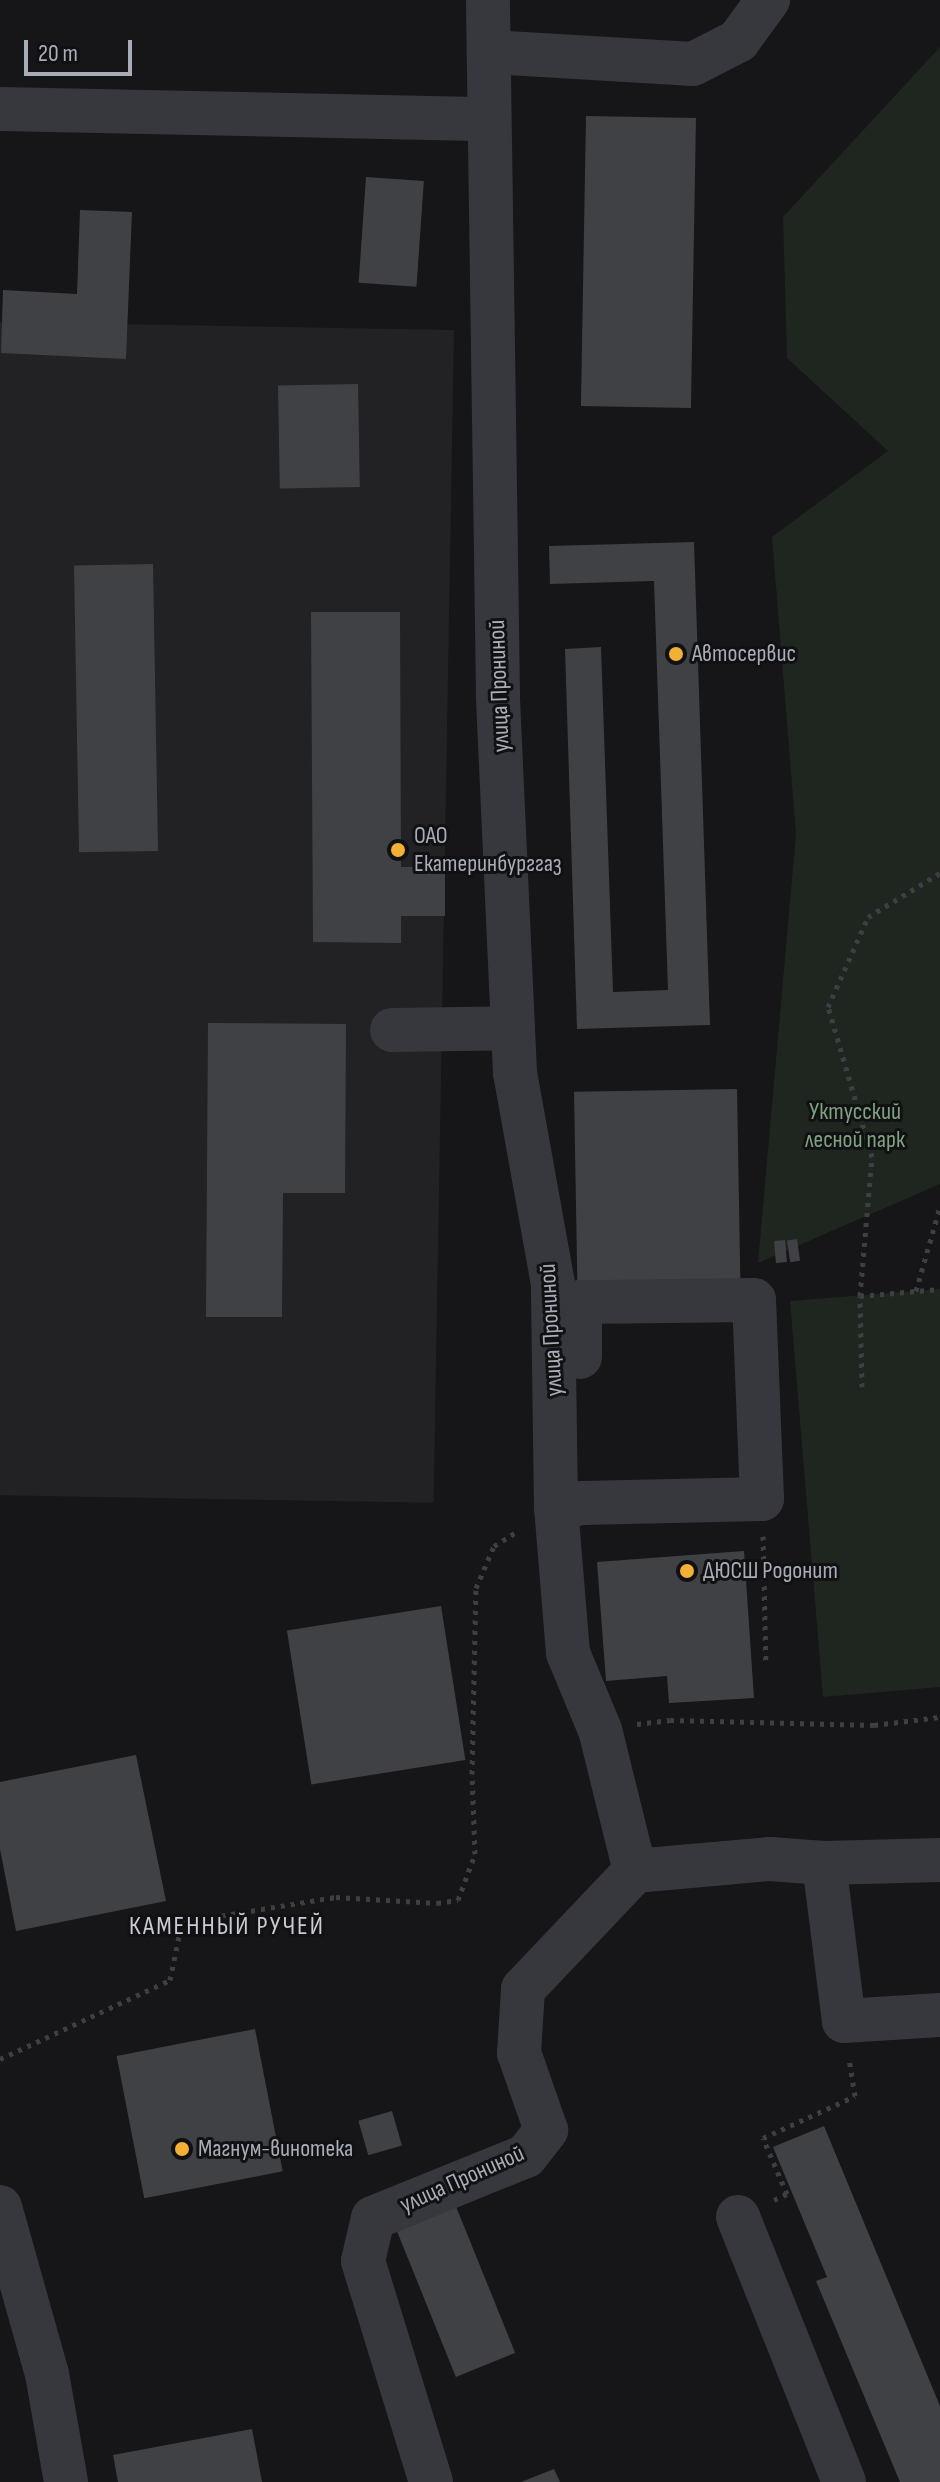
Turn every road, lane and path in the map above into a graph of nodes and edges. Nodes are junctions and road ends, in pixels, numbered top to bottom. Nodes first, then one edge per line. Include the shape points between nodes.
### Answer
1 (488, 0) edge
2 (768, 0) edge
3 (491, 52) junction
4 (0, 109) edge
5 (489, 119) junction
6 (940, 873) edge
7 (513, 1028) junction
8 (392, 1030) dead end
9 (940, 1207) edge
10 (940, 1289) edge
11 (916, 1291) junction
12 (860, 1296) junction
13 (862, 1387) dead end
14 (762, 1499) junction
15 (569, 1506) junction
16 (766, 1665) dead end
17 (940, 1717) edge
18 (600, 1730) junction
19 (940, 1860) edge
20 (824, 1863) junction
21 (635, 1871) junction
22 (940, 2015) edge
23 (844, 2021) junction
24 (0, 2059) edge
25 (0, 2207) edge
26 (738, 2217) joint
27 (66, 2482) edge
28 (431, 2482) edge
29 (844, 2482) edge

1 - 3 street, улица Прониной
2 - 3 street via 738,41 693,64
3 - 5 street, улица Прониной
4 - 5 street
5 - 7 street, улица Прониной via 498,694
6 - 12 path via 868,917 828,1007 872,1157
7 - 8 street
7 - 15 street, улица Прониной via 515,1073 553,1284
9 - 11 path
10 - 11 path
11 - 12 path
12 - 13 path
14 - 15 street
14 - 15 street via 754,1300 580,1302
14 - 16 path
15 - 18 street, улица Прониной via 568,1653
15 - 24 path via 494,1546 476,1588 475,1854 458,1900 336,1897 182,1922 170,1980
17 - 18 path via 874,1725 670,1720
18 - 21 street, улица Прониной
19 - 20 street
20 - 21 street via 770,1859
20 - 23 street
21 - 28 street, улица Прониной via 523,1989 519,2053 546,2130 526,2156 373,2218 363,2261
22 - 23 street
23 - 26 path via 855,2096 763,2138 787,2194
25 - 27 street via 47,2374
26 - 29 street

